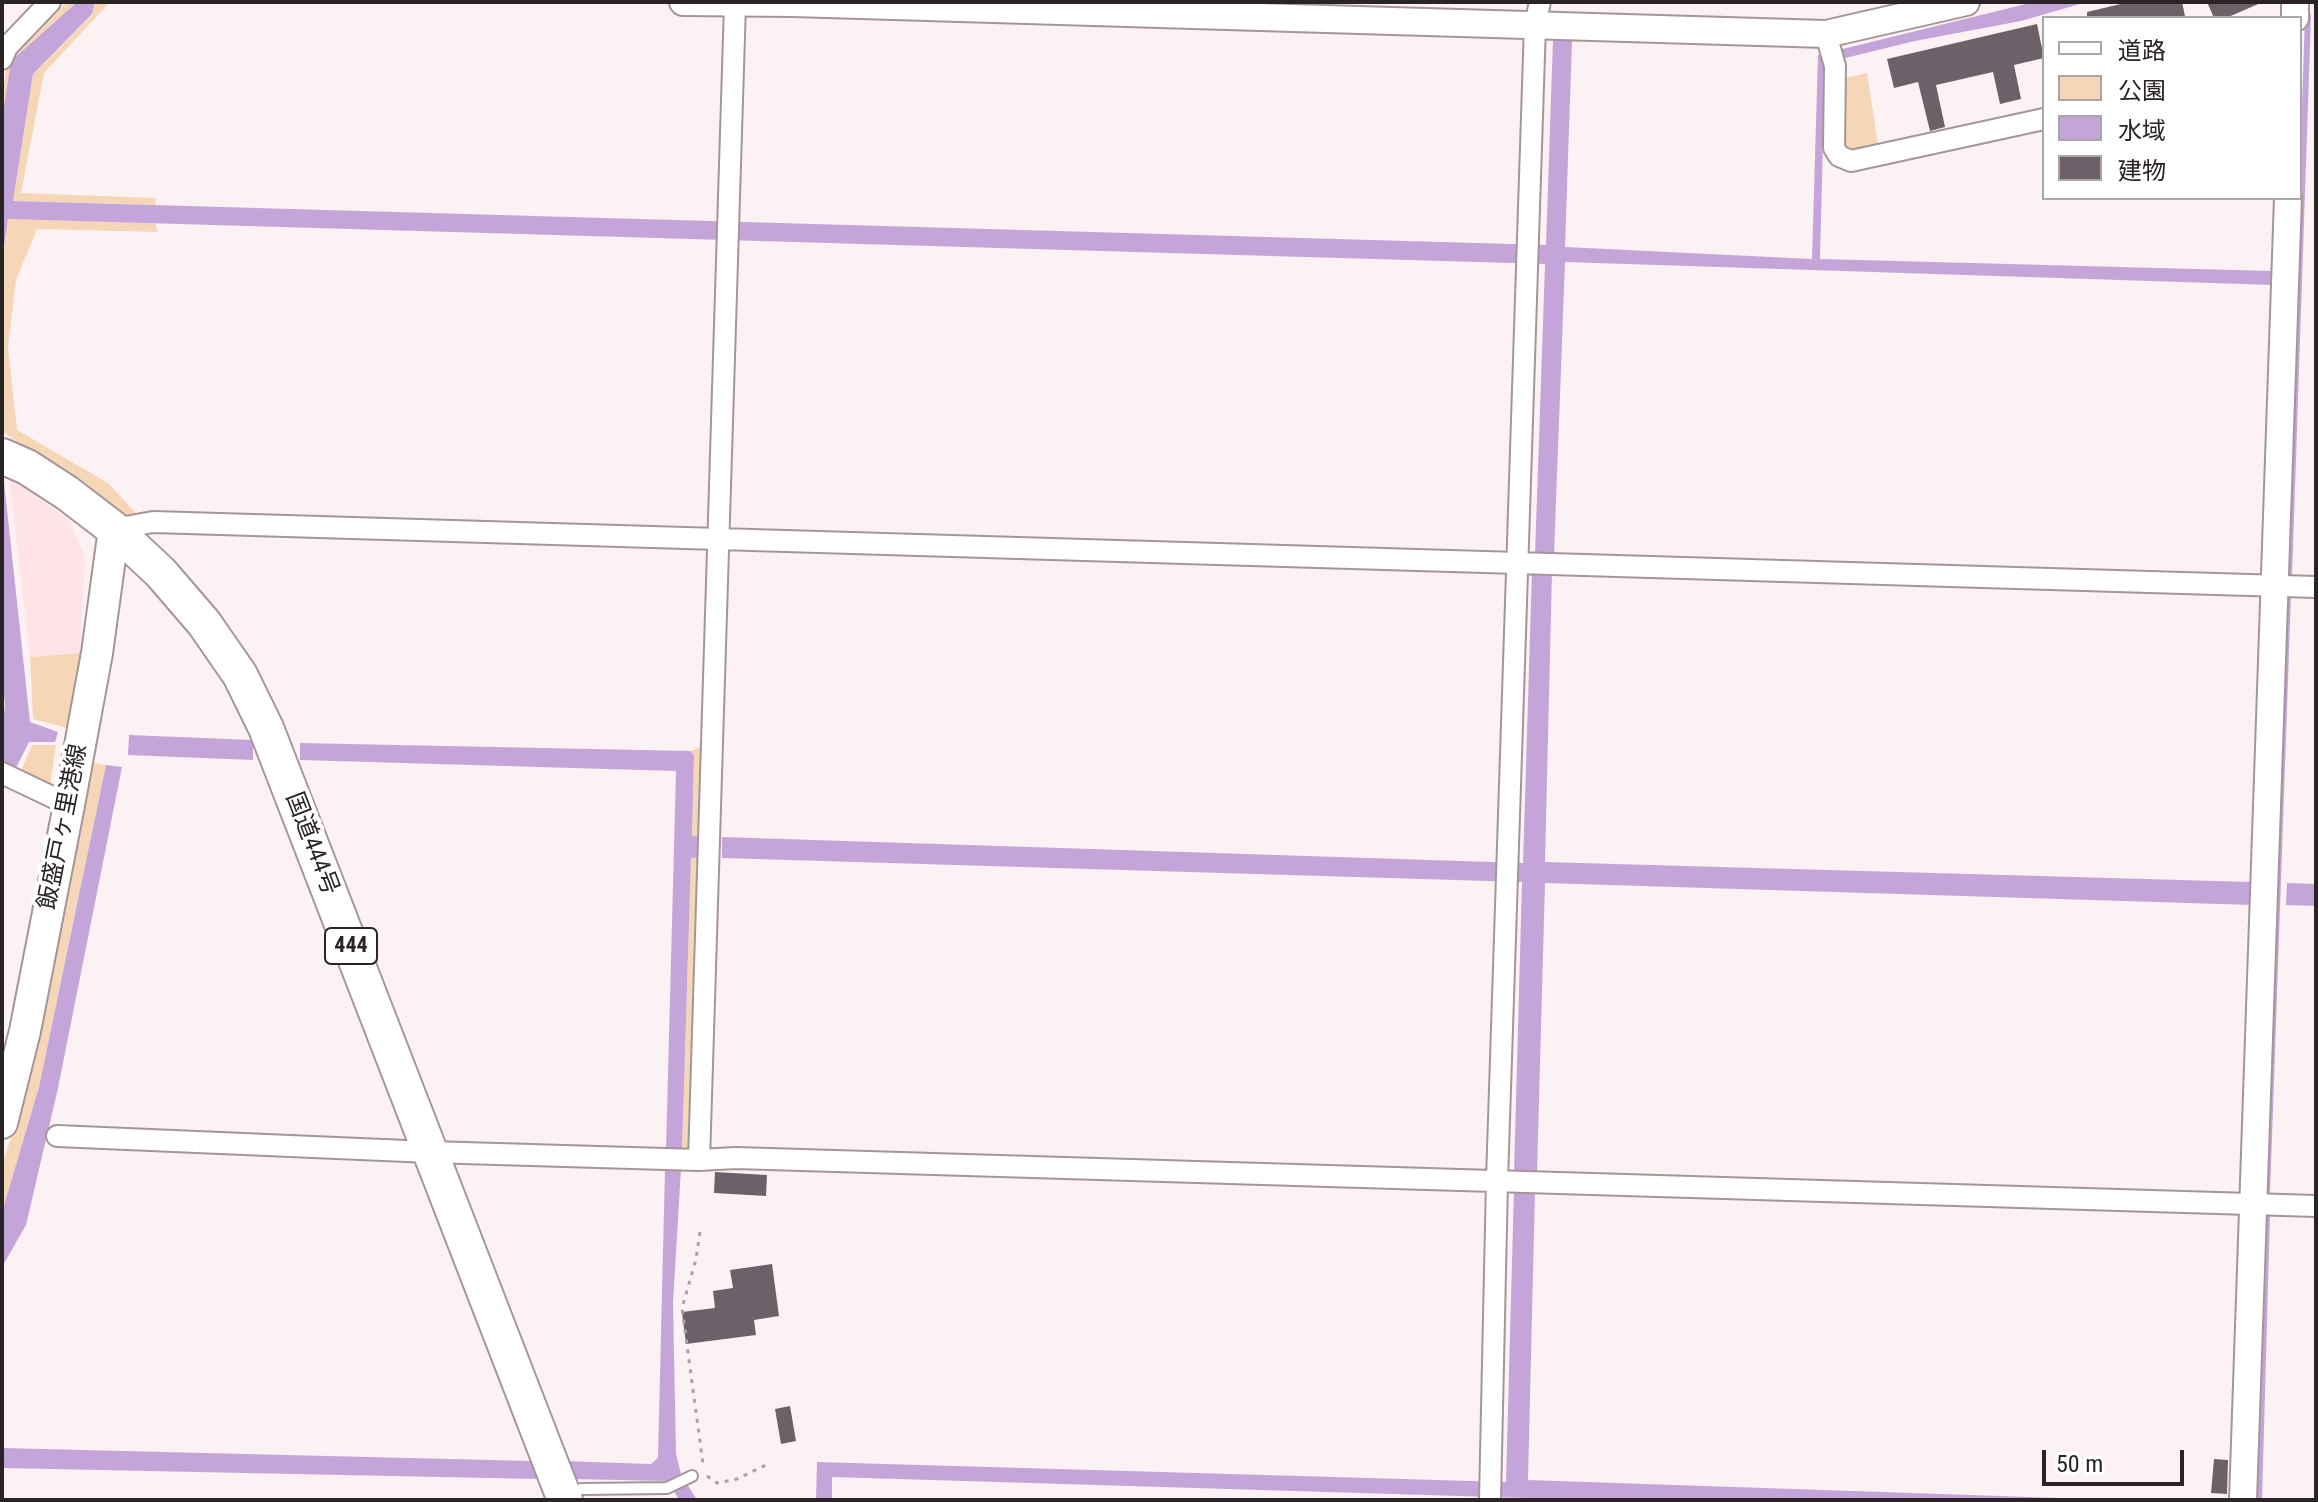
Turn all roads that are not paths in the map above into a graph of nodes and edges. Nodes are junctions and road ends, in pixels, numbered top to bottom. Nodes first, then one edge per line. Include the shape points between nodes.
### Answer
1 (50, 2) edge
2 (683, 2) edge
3 (1966, 2) edge
4 (793, 3) edge
5 (735, 4) edge
6 (1538, 14) edge
7 (1831, 49) junction
8 (2, 59) edge
9 (2042, 119) edge
10 (2288, 200) edge
11 (14, 462) edge
12 (114, 529) junction
13 (719, 539) junction
14 (1518, 563) junction
15 (2274, 586) junction
16 (2316, 587) edge
17 (10, 776) edge
18 (69, 805) junction
19 (2, 1123) edge
20 (57, 1136) dead end
21 (430, 1152) junction
22 (699, 1160) junction
23 (1497, 1180) junction
24 (2252, 1204) junction
25 (2316, 1206) edge
26 (692, 1476) dead end
27 (563, 1497) edge
28 (1490, 1500) edge
29 (2243, 1500) edge

1 - 8 street
2 - 5 street
3 - 7 street
4 - 5 street
4 - 6 street
5 - 13 street
6 - 7 street
6 - 14 street
7 - 9 street via 1834,148 1851,161
10 - 15 street
11 - 12 highway, 国道444号 / 444
12 - 13 street via 153,522
12 - 18 main road, 飯盛戸ヶ里港線
12 - 21 highway, 国道444号 / 444 via 161,573 240,675 266,728
13 - 14 street
13 - 22 street
14 - 15 street
14 - 23 street
15 - 16 street
15 - 24 street
17 - 18 street
18 - 19 main road, 飯盛戸ヶ里港線
20 - 21 street
21 - 22 street
21 - 27 highway, 国道444号 / 444
22 - 23 street
23 - 24 street
23 - 28 street
24 - 25 street
24 - 29 street
26 - 27 lane via 667,1488 581,1489

